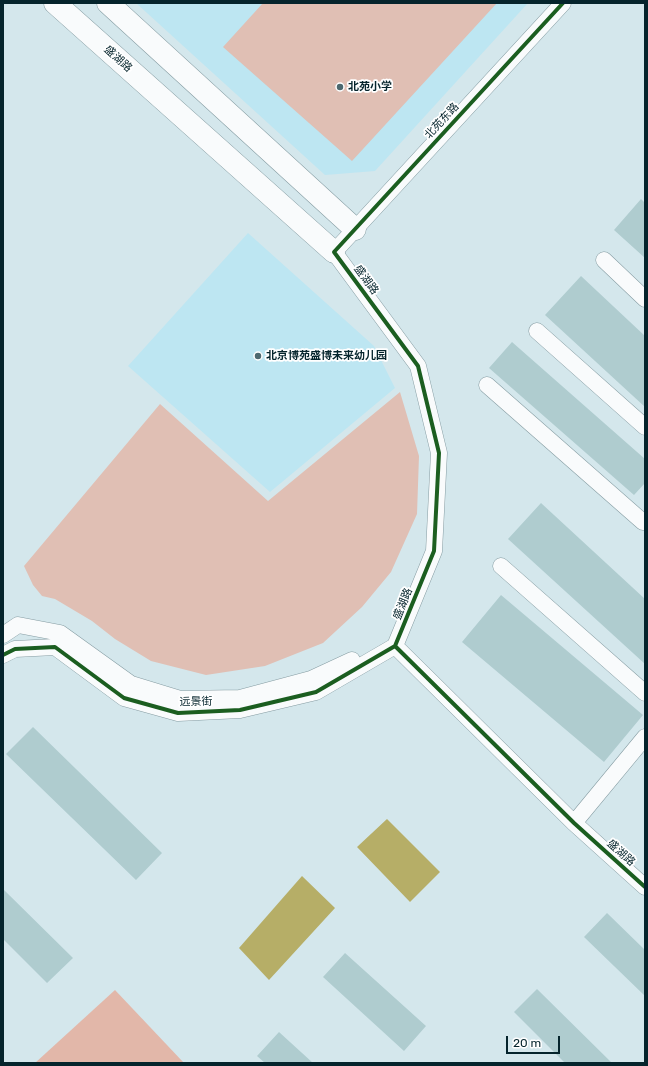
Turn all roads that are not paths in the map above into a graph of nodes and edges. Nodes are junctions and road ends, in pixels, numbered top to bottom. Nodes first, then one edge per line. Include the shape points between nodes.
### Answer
1 (55, 3) edge
2 (108, 3) edge
3 (563, 3) edge
4 (355, 229) junction
5 (334, 252) junction
6 (604, 260) dead end
7 (645, 299) edge
8 (537, 331) dead end
9 (487, 385) dead end
10 (645, 427) edge
11 (644, 521) edge
12 (501, 566) dead end
13 (3, 634) edge
14 (395, 646) junction
15 (3, 655) edge
16 (645, 693) edge
17 (645, 737) edge
18 (574, 823) junction
19 (645, 887) edge

1 - 5 main road, 盛湖路
2 - 4 main road
3 - 4 street, 北苑东路
4 - 5 street, 北苑东路
5 - 14 street, 盛湖路 via 418,366 439,453 434,551
6 - 7 street
8 - 10 street
9 - 11 street
12 - 16 street
13 - 14 street, 远景街 via 18,625 60,633 131,684 180,699 240,698 311,679 350,661
14 - 15 street, 远景街 via 316,692 240,710 178,713 124,698 55,647 15,649
14 - 18 street, 盛湖路
17 - 18 street
18 - 19 street, 盛湖路

